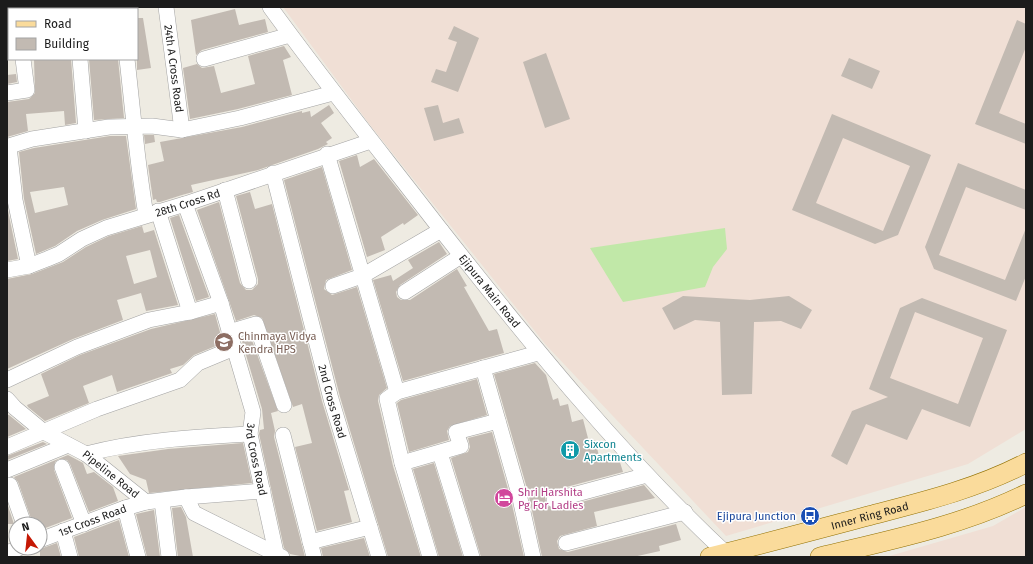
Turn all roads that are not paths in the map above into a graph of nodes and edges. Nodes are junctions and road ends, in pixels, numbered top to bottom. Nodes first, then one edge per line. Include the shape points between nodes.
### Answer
1 (166, 7) edge
2 (270, 7) edge
3 (290, 35) junction
4 (204, 59) dead end
5 (23, 60) edge
6 (80, 60) edge
7 (127, 60) edge
8 (7, 93) edge
9 (334, 93) junction
10 (135, 126) junction
11 (182, 130) junction
12 (86, 131) junction
13 (371, 141) junction
14 (8, 147) edge
15 (327, 154) junction
16 (273, 174) junction
17 (225, 190) junction
18 (185, 204) junction
19 (152, 213) junction
20 (441, 230) junction
21 (461, 256) junction
22 (29, 266) junction
23 (7, 270) edge
24 (362, 276) junction
25 (249, 281) dead end
26 (333, 286) dead end
27 (405, 292) dead end
28 (221, 302) junction
29 (190, 312) junction
30 (229, 332) junction
31 (234, 348) junction
32 (538, 352) junction
33 (483, 368) junction
34 (7, 380) edge
35 (397, 392) junction
36 (7, 399) edge
37 (284, 405) dead end
38 (498, 421) junction
39 (44, 432) junction
40 (250, 434) junction
41 (283, 435) dead end
42 (68, 445) junction
43 (7, 447) edge
44 (440, 453) junction
45 (86, 454) junction
46 (402, 463) junction
47 (1026, 463) edge
48 (62, 467) dead end
49 (7, 470) edge
50 (647, 475) junction
51 (10, 485) dead end
52 (263, 491) junction
53 (1026, 494) edge
54 (186, 497) junction
55 (162, 500) junction
56 (554, 500) dead end
57 (146, 502) junction
58 (126, 508) junction
59 (685, 512) junction
60 (21, 516) edge
61 (84, 524) junction
62 (370, 527) junction
63 (63, 532) junction
64 (48, 537) edge
65 (310, 542) junction
66 (566, 543) dead end
67 (722, 556) edge
68 (70, 557) edge
69 (138, 557) edge
70 (169, 557) edge
71 (279, 557) edge
72 (314, 557) edge
73 (379, 557) edge
74 (430, 557) edge
75 (472, 557) edge
76 (533, 557) edge
77 (820, 557) edge

1 - 11 street, 24th A Cross Road
2 - 3 street, Ejipura Main Road
3 - 4 street
3 - 9 street, Ejipura Main Road
5 - 8 street via 27,90
6 - 12 street
7 - 10 street
9 - 11 street via 262,113
9 - 13 street, Ejipura Main Road
10 - 11 street
10 - 12 street
10 - 19 street via 138,170
12 - 14 street via 32,139
13 - 15 street, 28th Cross Rd
13 - 20 street, Ejipura Main Road
14 - 22 street
15 - 16 street, 28th Cross Rd
15 - 24 street
16 - 17 street, 28th Cross Rd
16 - 62 street, 2nd Cross Road via 331,399
17 - 18 street, 28th Cross Rd
17 - 25 street
18 - 19 street, 28th Cross Rd
18 - 28 street, 3rd Cross Road
19 - 22 street, 28th Cross Rd via 82,239 59,254
19 - 29 street
20 - 21 street, Ejipura Main Road
20 - 24 street
21 - 27 street
21 - 32 street, Ejipura Main Road
22 - 23 street, 28th Cross Rd
24 - 26 street
24 - 35 street
28 - 29 street
28 - 30 street, 3rd Cross Road
29 - 34 street via 150,320 84,344
30 - 31 street, 3rd Cross Road
30 - 37 street via 256,324
31 - 39 street via 198,363 180,380 97,409
31 - 40 street, 3rd Cross Road via 253,412
32 - 33 street
32 - 50 street, Ejipura Main Road
33 - 35 street
33 - 38 street
35 - 46 street via 387,399
36 - 39 street, Pipeline Road
38 - 44 street via 456,432 460,446
38 - 76 street via 519,494
39 - 42 street, Pipeline Road
39 - 43 street
40 - 45 street via 158,440 111,447
40 - 52 street, 3rd Cross Road
41 - 65 street
42 - 45 street, Pipeline Road
42 - 49 street
44 - 46 street
44 - 75 street
45 - 57 street, Pipeline Road
46 - 74 street
47 - 67 main road, Inner Ring Road via 970,488
48 - 61 street
50 - 56 street
50 - 59 street, Ejipura Main Road
51 - 60 street
52 - 54 street, Pipeline Road
52 - 71 street, 3rd Cross Road
53 - 77 main road via 976,516
54 - 55 street, Pipeline Road
54 - 71 street via 194,513
55 - 57 street, Pipeline Road
55 - 70 street
57 - 58 street, 1st Cross Road
58 - 61 street, 1st Cross Road
58 - 69 street
59 - 66 street
59 - 67 street, Ejipura Main Road
61 - 63 street, 1st Cross Road
62 - 65 street
62 - 73 street, 2nd Cross Road
63 - 64 street, 1st Cross Road
63 - 68 street
65 - 72 street

